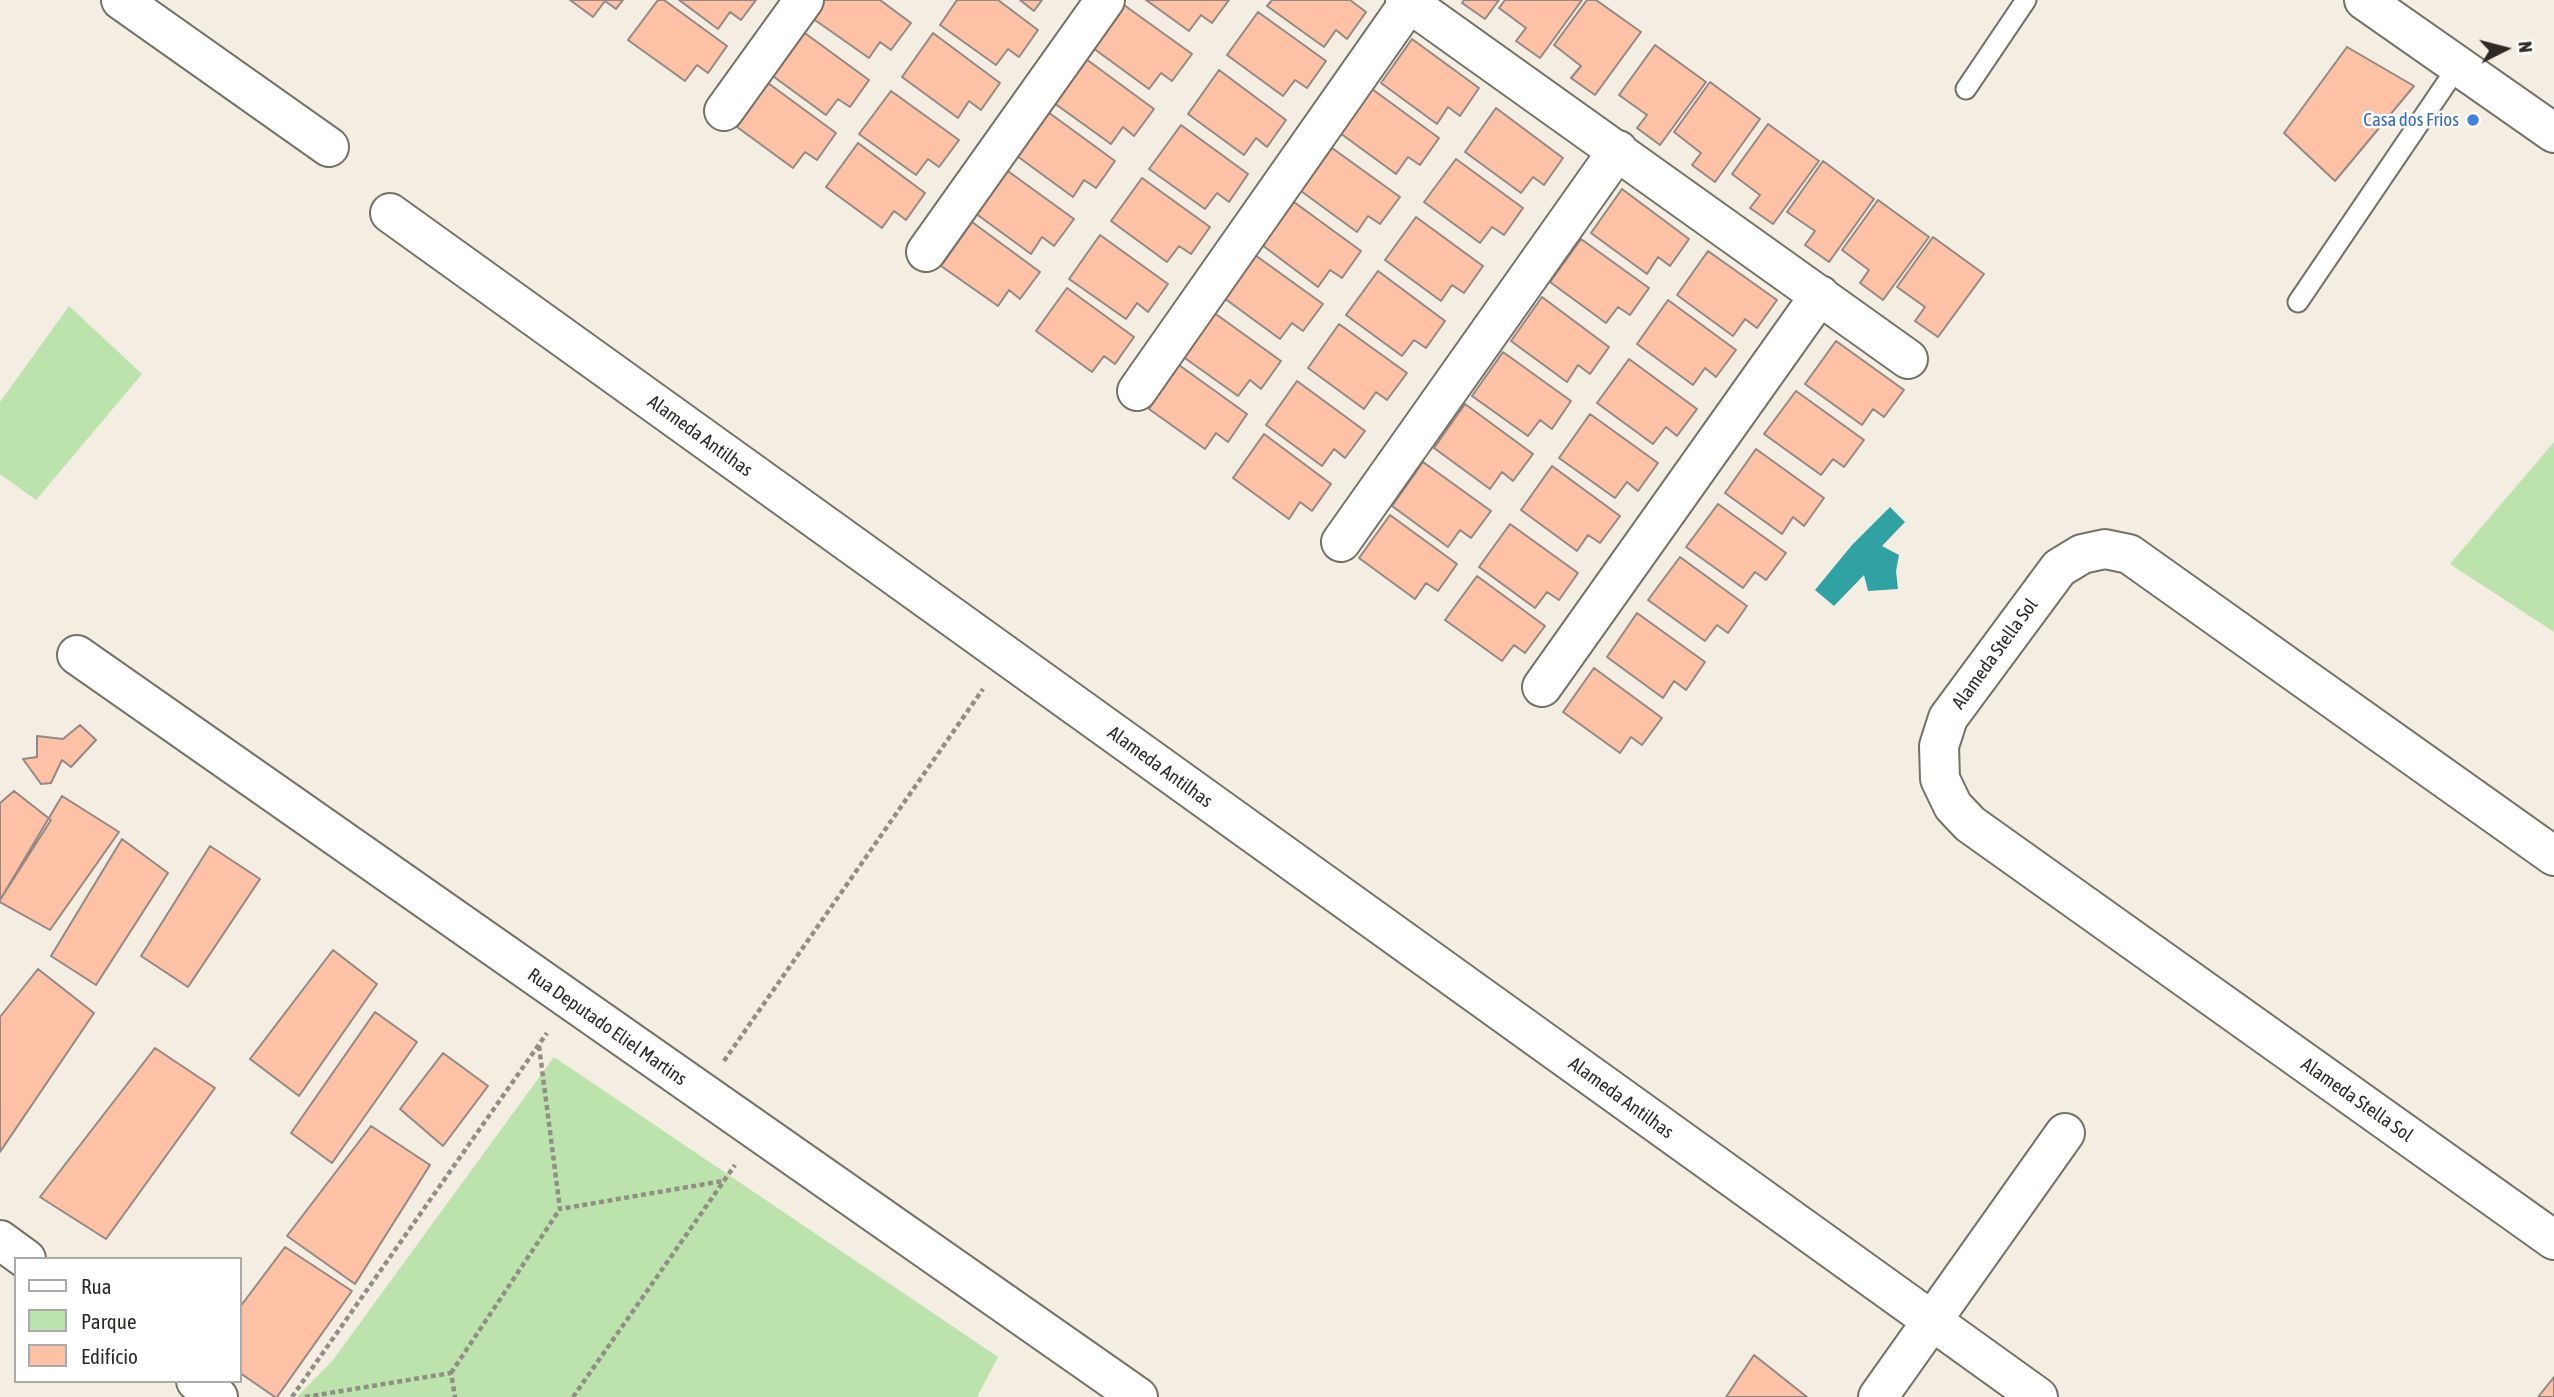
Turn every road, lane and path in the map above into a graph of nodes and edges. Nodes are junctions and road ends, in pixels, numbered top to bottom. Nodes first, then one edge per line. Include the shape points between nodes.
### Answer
1 (121, 0) edge
2 (804, 0) edge
3 (1105, 0) edge
4 (2026, 0) edge
5 (2364, 0) edge
6 (1407, 1) edge
7 (2458, 66) junction
8 (1966, 89) dead end
9 (724, 111) dead end
10 (2554, 133) edge
11 (329, 147) dead end
12 (1618, 150) junction
13 (390, 213) dead end
14 (926, 252) dead end
15 (1819, 295) junction
16 (2298, 302) dead end
17 (1908, 359) dead end
18 (1137, 391) dead end
19 (1341, 541) dead end
20 (77, 655) dead end
21 (1006, 656) junction
22 (1542, 687) dead end
23 (2554, 856) edge
24 (570, 1001) junction
25 (539, 1045) junction
26 (702, 1093) junction
27 (757, 1132) junction
28 (2064, 1133) dead end
29 (723, 1181) junction
30 (560, 1209) junction
31 (0, 1240) edge
32 (2554, 1240) edge
33 (23, 1257) edge
34 (1931, 1321) junction
35 (451, 1373) junction
36 (199, 1383) edge
37 (218, 1397) edge
38 (292, 1397) edge
39 (305, 1397) edge
40 (454, 1397) edge
41 (573, 1397) edge
42 (1138, 1397) edge
43 (1878, 1397) edge
44 (2038, 1397) edge

1 - 11 street
2 - 9 street
3 - 14 street
4 - 8 lane
5 - 7 street
6 - 12 street
6 - 18 street
7 - 10 street
7 - 16 lane
12 - 15 street
12 - 19 street
13 - 21 street, Alameda Antilhas
15 - 17 street
15 - 22 street
20 - 24 street, Rua Deputado Eliel Martins
21 - 26 path
21 - 34 street, Alameda Antilhas
23 - 32 street, Alameda Stella Sol via 2129,554 2105,549 2082,554 2059,568 1948,718 1939,746 1940,779 1953,806 1970,824
24 - 25 path
24 - 26 street, Rua Deputado Eliel Martins
25 - 30 path
25 - 38 path
26 - 27 street, Rua Deputado Eliel Martins
27 - 29 path
27 - 42 street, Rua Deputado Eliel Martins
28 - 34 street
29 - 30 path
29 - 41 path
30 - 35 path
31 - 33 street
34 - 43 street
34 - 44 street, Alameda Antilhas
35 - 39 path
35 - 40 path
36 - 37 street

